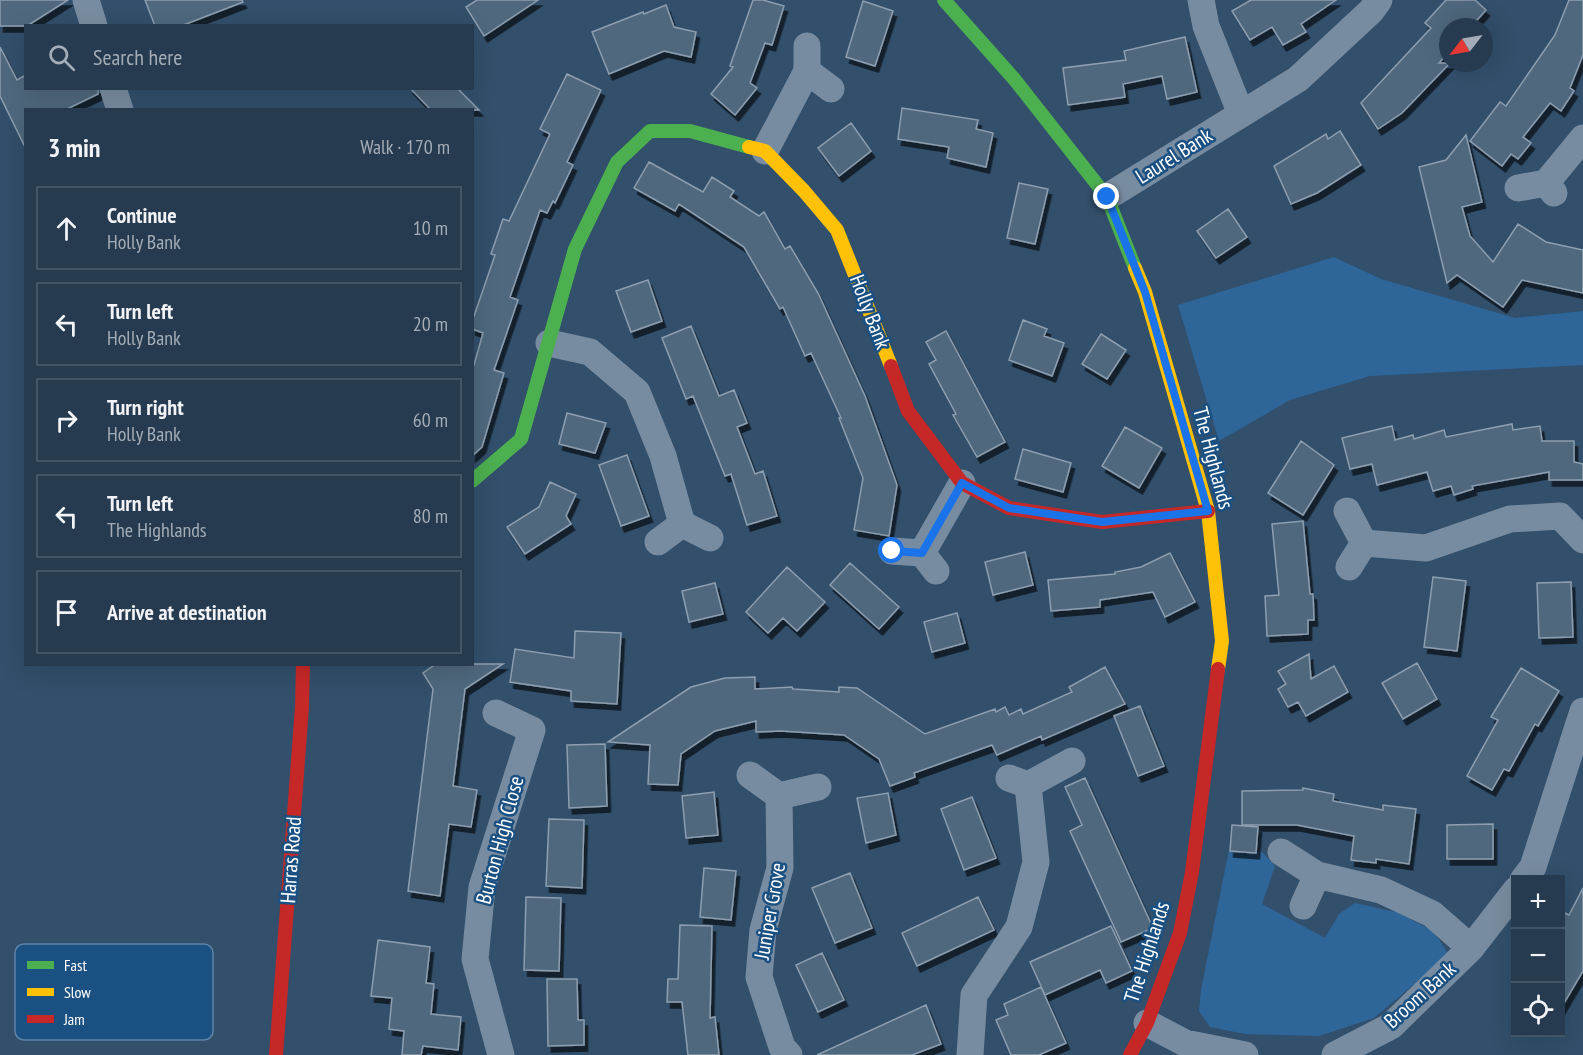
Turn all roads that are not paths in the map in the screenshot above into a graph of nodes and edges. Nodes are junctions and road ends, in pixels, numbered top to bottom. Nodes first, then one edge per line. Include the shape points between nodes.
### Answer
1 (86, 0) edge
2 (944, 0) edge
3 (1201, 0) edge
4 (1379, 0) edge
5 (93, 24) edge
6 (831, 89) dead end
7 (114, 90) edge
8 (119, 108) edge
9 (1241, 114) junction
10 (1583, 138) edge
11 (765, 151) junction
12 (1518, 188) dead end
13 (1107, 197) junction
14 (549, 343) junction
15 (474, 480) edge
16 (962, 483) junction
17 (1208, 511) junction
18 (1347, 511) dead end
19 (682, 524) junction
20 (711, 538) dead end
21 (1583, 540) edge
22 (658, 542) dead end
23 (1364, 543) junction
24 (892, 551) dead end
25 (1349, 567) dead end
26 (303, 666) edge
27 (1583, 711) edge
28 (496, 713) dead end
29 (1072, 761) dead end
30 (750, 776) dead end
31 (818, 787) dead end
32 (779, 796) junction
33 (1281, 852) dead end
34 (1317, 875) junction
35 (1526, 875) edge
36 (1511, 895) edge
37 (1303, 906) dead end
38 (1471, 948) junction
39 (1147, 1023) junction
40 (276, 1055) edge
41 (501, 1055) edge
42 (789, 1055) edge
43 (970, 1055) edge
44 (1130, 1055) edge
45 (1245, 1055) edge
46 (1335, 1055) edge

1 - 5 street
2 - 13 street, The Highlands via 1015,80
3 - 9 street via 1206,26
4 - 9 street, Laurel Bank via 1299,79
6 - 11 street via 807,58
7 - 8 street
9 - 13 street, Laurel Bank
10 - 12 street via 1550,188
11 - 14 street via 690,131 650,131 617,162 575,249
11 - 16 street, Holly Bank via 837,230 908,411
13 - 17 street, The Highlands via 1145,292
14 - 15 street via 521,440
14 - 19 street via 590,352 637,392 663,456
16 - 17 street, Holly Bank via 1009,508 1102,522
16 - 24 street via 929,562
17 - 39 street, The Highlands via 1222,641 1192,872 1180,933
18 - 23 street
19 - 20 street
19 - 22 street
21 - 23 street via 1560,516 1510,519 1426,548
23 - 25 street
26 - 40 street, Harras Road
27 - 35 street via 1533,867
28 - 41 street, Burton High Close via 544,727 482,887 475,959
29 - 43 street via 1018,782 1036,862 1019,927 974,995
30 - 32 street
31 - 32 street
32 - 42 street, Juniper Grove via 780,868 763,930 759,977 782,1047
33 - 34 street, Broom Bank
34 - 37 street
34 - 38 street, Broom Bank via 1381,890 1432,914
36 - 38 street, Broom Bank
38 - 46 street, Broom Bank via 1391,1026
39 - 44 street, The Highlands
39 - 45 street via 1185,1043

